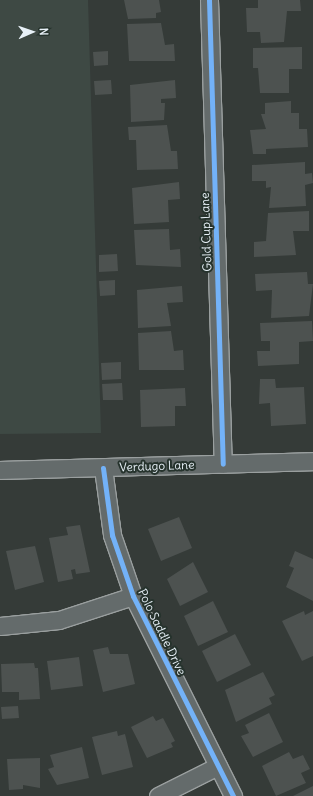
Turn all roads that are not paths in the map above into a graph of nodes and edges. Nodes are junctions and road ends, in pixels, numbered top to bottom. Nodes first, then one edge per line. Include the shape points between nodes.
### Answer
1 (209, 0) edge
2 (313, 461) edge
3 (223, 464) junction
4 (103, 468) junction
5 (0, 470) edge
6 (133, 596) junction
7 (0, 626) edge
8 (218, 766) junction
9 (158, 796) edge
10 (233, 796) edge

1 - 3 street, Gold Cup Lane
2 - 3 street, Verdugo Lane
3 - 4 street, Verdugo Lane
4 - 5 street, Verdugo Lane
4 - 6 street, Polo Saddle Drive via 112,535
6 - 7 street via 59,620
6 - 8 street, Polo Saddle Drive
8 - 9 street
8 - 10 street, Polo Saddle Drive

